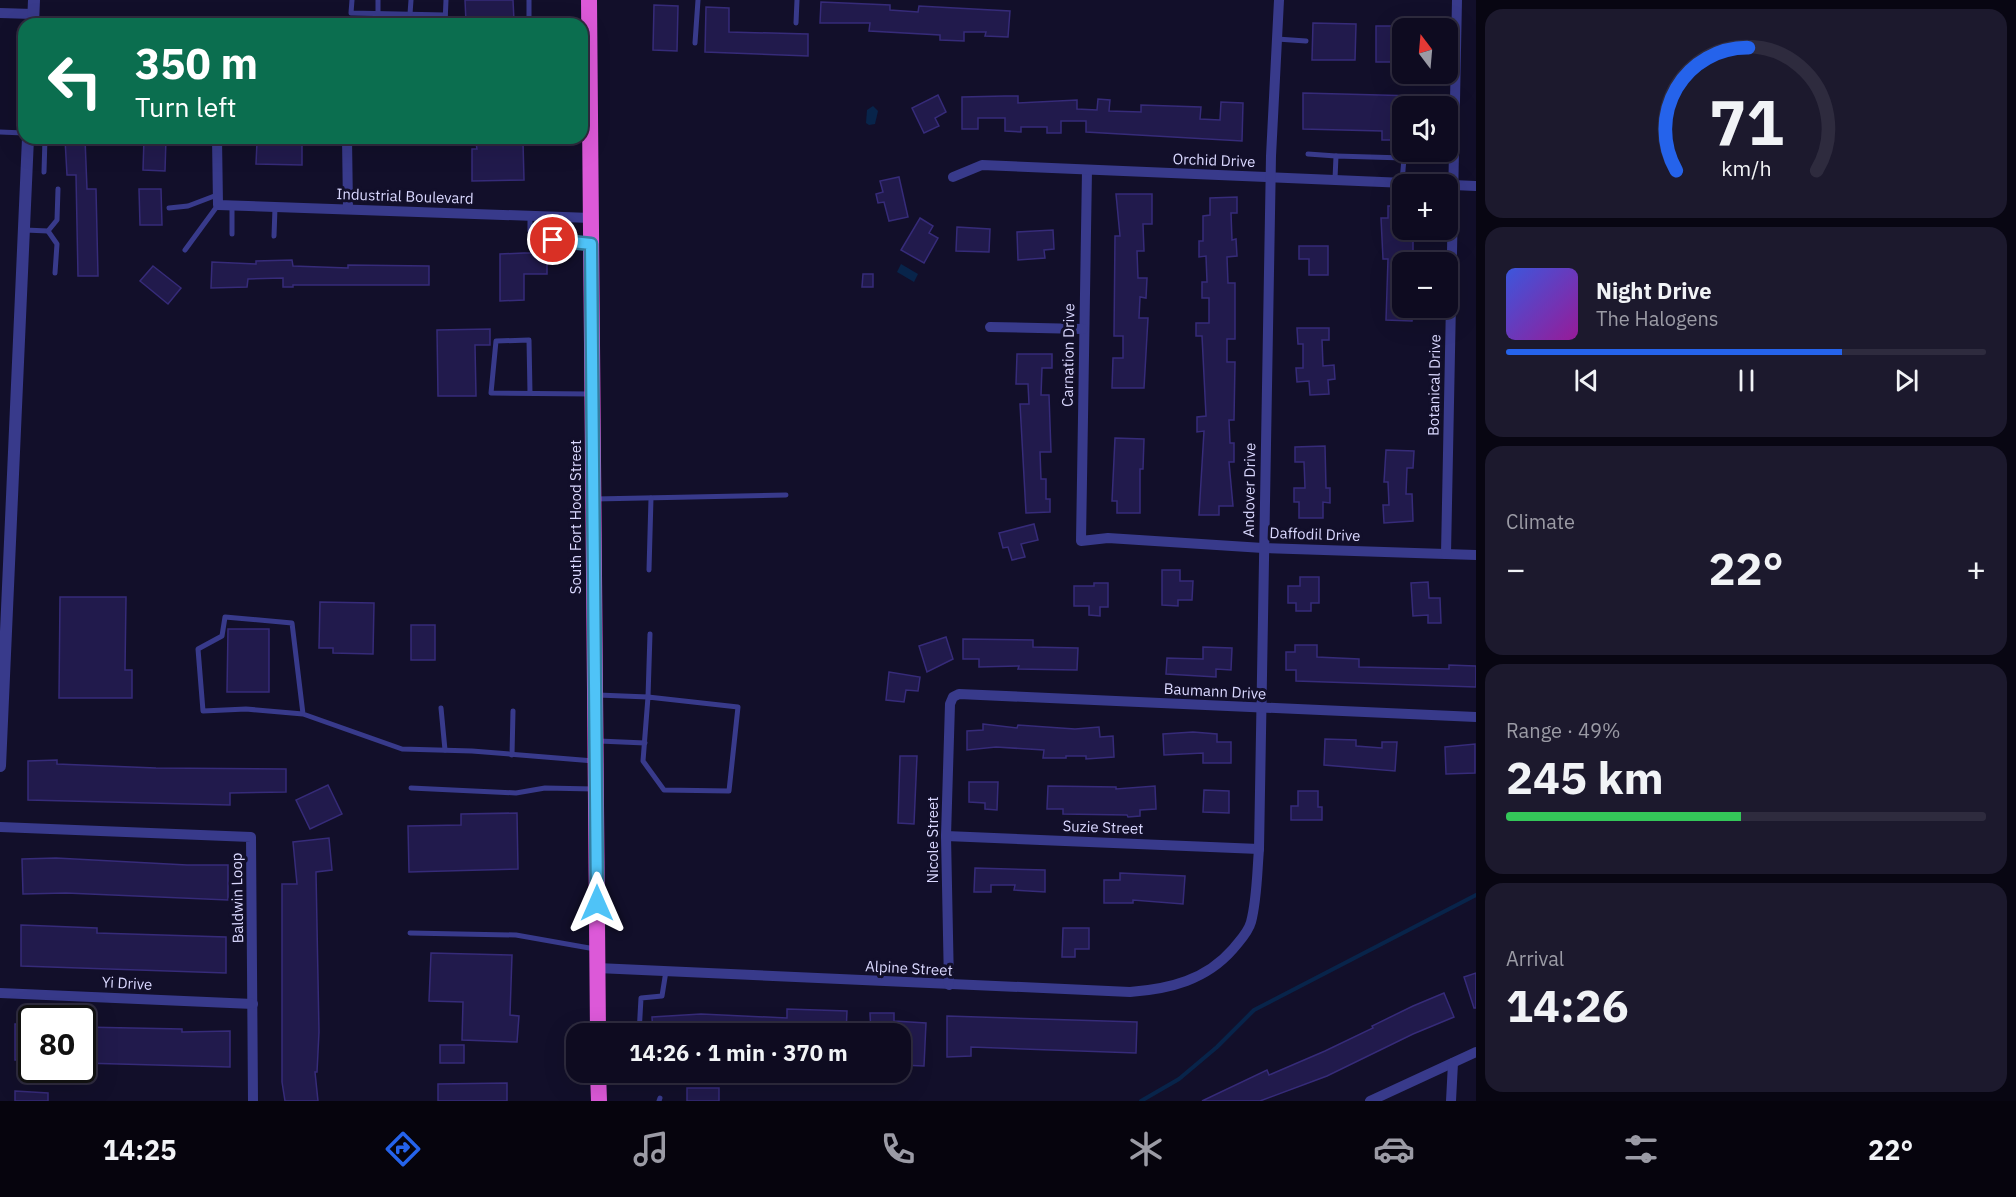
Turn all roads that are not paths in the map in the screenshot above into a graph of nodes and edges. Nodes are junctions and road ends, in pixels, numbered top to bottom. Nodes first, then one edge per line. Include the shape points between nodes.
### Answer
1 (34, 0) edge
2 (352, 0) edge
3 (378, 0) edge
4 (411, 0) edge
5 (446, 0) edge
6 (529, 0) edge
7 (589, 0) edge
8 (698, 0) edge
9 (797, 0) edge
10 (1279, 0) edge
11 (1457, 0) edge
12 (0, 13) edge
13 (378, 13) junction
14 (410, 14) junction
15 (445, 15) junction
16 (28, 18) edge
17 (33, 18) edge
18 (445, 18) edge
19 (529, 18) edge
20 (587, 18) edge
21 (1455, 18) edge
22 (796, 23) dead end
23 (1277, 39) junction
24 (1306, 41) dead end
25 (694, 43) dead end
26 (1452, 84) edge
27 (0, 132) edge
28 (18, 133) edge
29 (28, 144) edge
30 (45, 144) edge
31 (218, 144) edge
32 (347, 144) edge
33 (588, 144) edge
34 (1308, 154) dead end
35 (1336, 156) junction
36 (1392, 158) edge
37 (1087, 170) junction
38 (44, 172) dead end
39 (1452, 174) edge
40 (953, 177) dead end
41 (1271, 177) junction
42 (1335, 180) junction
43 (1392, 182) edge
44 (1458, 184) edge
45 (1476, 186) edge
46 (58, 189) dead end
47 (218, 200) junction
48 (232, 206) junction
49 (275, 207) junction
50 (169, 208) dead end
51 (348, 208) junction
52 (530, 216) junction
53 (591, 218) junction
54 (24, 230) junction
55 (48, 231) junction
56 (232, 234) dead end
57 (274, 236) dead end
58 (1451, 240) edge
59 (591, 244) junction
60 (185, 250) dead end
61 (55, 273) dead end
62 (990, 327) dead end
63 (1083, 329) junction
64 (530, 393) junction
65 (592, 394) junction
66 (786, 495) dead end
67 (651, 498) junction
68 (593, 499) junction
69 (6, 504) edge
70 (1081, 541) joint
71 (1263, 548) junction
72 (1446, 554) junction
73 (1476, 555) edge
74 (649, 570) dead end
75 (4, 603) edge
76 (650, 634) dead end
77 (2, 661) edge
78 (593, 695) junction
79 (648, 697) junction
80 (953, 697) joint
81 (441, 708) dead end
82 (1261, 708) junction
83 (513, 711) dead end
84 (303, 714) junction
85 (1476, 717) edge
86 (595, 741) junction
87 (645, 743) junction
88 (445, 750) junction
89 (512, 755) junction
90 (595, 761) junction
91 (0, 766) edge
92 (411, 788) dead end
93 (596, 789) junction
94 (0, 827) edge
95 (946, 836) junction
96 (1259, 849) junction
97 (410, 933) dead end
98 (597, 949) junction
99 (1214, 967) joint
100 (597, 968) junction
101 (666, 972) junction
102 (949, 985) junction
103 (0, 993) edge
104 (253, 1004) junction
105 (598, 1023) edge
106 (640, 1023) edge
107 (1476, 1052) edge
108 (1453, 1063) junction
109 (598, 1083) edge
110 (253, 1101) edge
111 (599, 1101) edge
112 (1370, 1101) edge
113 (1451, 1101) edge

1 - 17 street
2 - 13 lane via 351,13
3 - 13 lane
4 - 14 lane
5 - 15 lane
6 - 19 lane
7 - 20 highway, South Fort Hood Street
8 - 25 lane
9 - 22 lane
10 - 23 street, Andover Drive
11 - 21 street, Botanical Drive
12 - 16 street
13 - 14 lane
14 - 15 lane
15 - 18 lane
23 - 24 lane
23 - 41 street, Andover Drive
26 - 39 street, Botanical Drive
27 - 28 lane
29 - 54 street
30 - 38 lane
31 - 47 street
32 - 51 street
33 - 53 highway, South Fort Hood Street
34 - 35 lane
35 - 36 lane
35 - 42 lane
37 - 40 street, Orchid Drive via 982,165
37 - 41 street, Orchid Drive
37 - 63 street, Carnation Drive
41 - 42 street, Orchid Drive
41 - 71 street, Andover Drive
42 - 43 street, Orchid Drive
44 - 45 street, Orchid Drive
46 - 55 lane via 57,220
47 - 48 street, Industrial Boulevard
47 - 50 lane
47 - 60 lane
48 - 49 street, Industrial Boulevard
48 - 56 lane
49 - 51 street, Industrial Boulevard
49 - 57 lane
51 - 52 street, Industrial Boulevard
52 - 53 street, Industrial Boulevard
52 - 59 lane via 530,231 534,235
53 - 59 highway, South Fort Hood Street
54 - 55 lane
54 - 69 street
55 - 61 lane via 57,244
58 - 72 street, Botanical Drive
59 - 65 highway, South Fort Hood Street
62 - 63 street
63 - 70 street, Carnation Drive
64 - 64 lane via 491,393 496,341 530,340
64 - 65 lane
65 - 68 highway, South Fort Hood Street
66 - 67 lane
67 - 68 lane
67 - 74 lane
68 - 78 highway, South Fort Hood Street
69 - 75 street
70 - 71 street, Daffodil Drive via 1108,538
71 - 72 street, Daffodil Drive
71 - 82 street, Andover Drive
72 - 73 street, Daffodil Drive
75 - 77 street
76 - 79 lane
77 - 91 street
78 - 79 lane
78 - 86 highway, South Fort Hood Street
79 - 87 lane
79 - 87 lane via 738,707 729,790 664,790 643,761
80 - 82 street, Baumann Drive via 959,694
80 - 95 street, Nicole Street
81 - 88 lane
82 - 85 street, Baumann Drive
82 - 96 street, Andover Drive
83 - 89 lane
84 - 84 lane via 246,709 203,711 198,649 222,636 225,617 292,623
84 - 88 lane via 402,749
86 - 87 lane
86 - 90 highway, South Fort Hood Street
88 - 89 lane
89 - 90 lane
90 - 93 highway, South Fort Hood Street
92 - 93 lane via 516,794 545,788
93 - 98 highway, South Fort Hood Street
94 - 104 street, Baldwin Loop via 251,837
95 - 96 street, Suzie Street
95 - 102 street, Nicole Street
96 - 99 street, Andover Drive via 1255,901 1248,930
97 - 98 lane via 516,935
98 - 100 highway, South Fort Hood Street
99 - 102 street, Alpine Street via 1191,981 1158,990 1130,992
100 - 101 street, Alpine Street
100 - 105 highway, South Fort Hood Street
101 - 102 street, Alpine Street
101 - 106 lane via 662,996 641,998
103 - 104 street, Yi Drive
104 - 110 street, Baldwin Loop
107 - 108 street
108 - 112 street
108 - 113 street
109 - 111 highway

